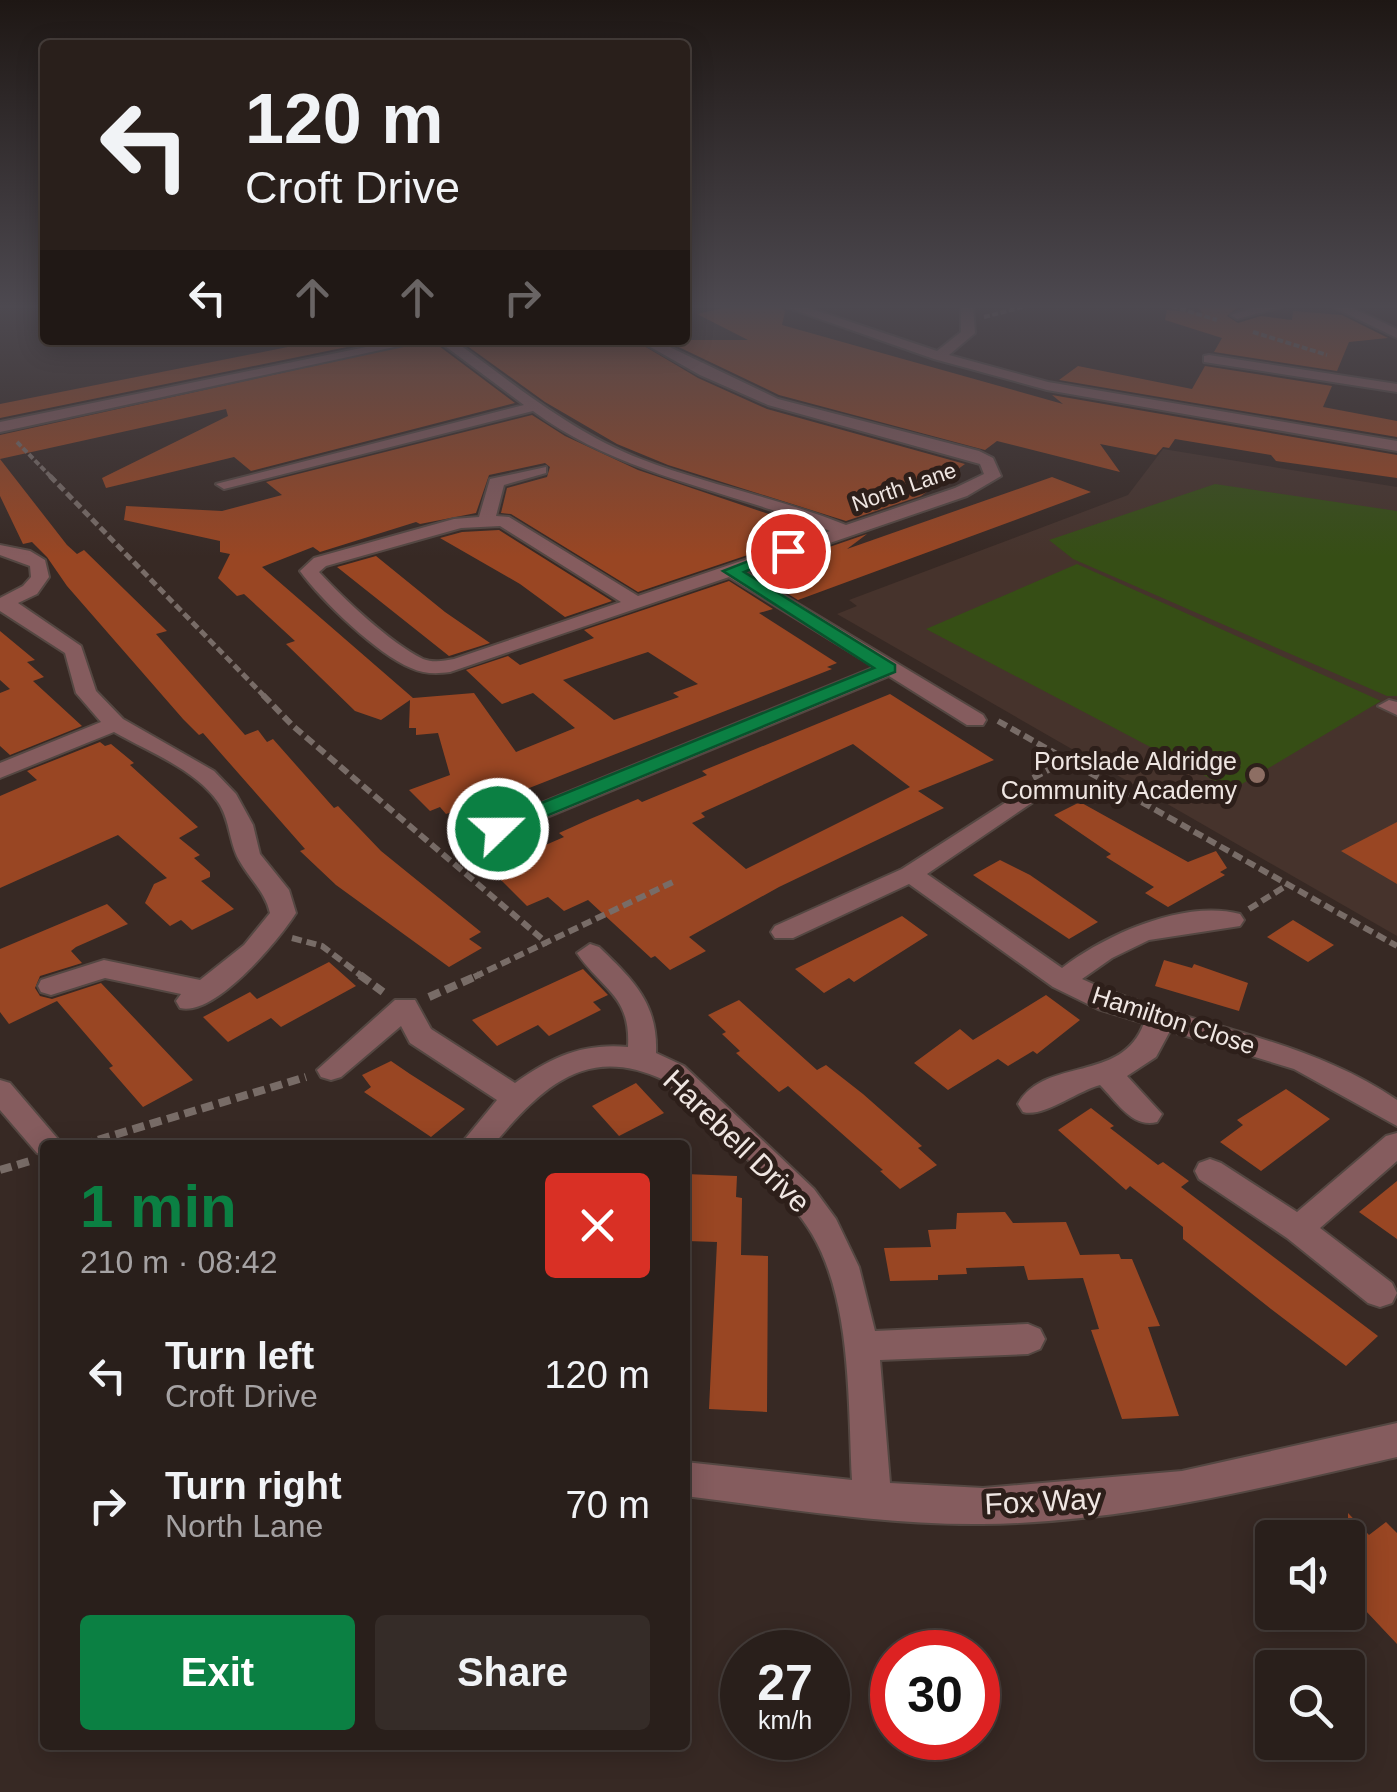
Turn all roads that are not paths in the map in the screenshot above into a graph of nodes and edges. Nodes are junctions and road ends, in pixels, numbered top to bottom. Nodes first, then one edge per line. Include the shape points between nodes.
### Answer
1 (181, 390) edge
2 (510, 390) edge
3 (745, 390) edge
4 (1068, 390) edge
5 (533, 407) junction
6 (1, 427) edge
7 (1397, 446) edge
8 (540, 470) dead end
9 (224, 484) dead end
10 (487, 520) junction
11 (845, 531) junction
12 (0, 550) edge
13 (731, 571) junction
14 (2, 604) edge
15 (636, 604) junction
16 (888, 668) junction
17 (975, 720) road end
18 (115, 724) junction
19 (0, 772) edge
20 (1024, 798) road end
21 (498, 829) dead end
22 (910, 874) junction
23 (1231, 920) road end
24 (784, 932) dead end
25 (590, 953) dead end
26 (1062, 981) junction
27 (51, 986) dead end
28 (1160, 1018) junction
29 (642, 1058) junction
30 (331, 1070) road end
31 (1108, 1075) junction
32 (0, 1091) edge
33 (516, 1098) junction
34 (1033, 1104) dead end
35 (1147, 1114) dead end
36 (1397, 1115) edge
37 (44, 1140) edge
38 (479, 1140) edge
39 (1397, 1144) edge
40 (1210, 1172) dead end
41 (1298, 1229) junction
42 (1380, 1293) dead end
43 (1028, 1339) dead end
44 (862, 1346) junction
45 (1397, 1440) edge
46 (690, 1480) edge
47 (872, 1500) junction

1 - 6 street
2 - 5 street
3 - 11 street, North Lane via 973,454 993,468 982,484
4 - 7 street
5 - 9 street
5 - 11 street via 636,463
8 - 10 street via 496,482
10 - 15 street via 515,526
10 - 15 street, North Lane via 329,560 309,572 409,659 430,667 462,663
11 - 13 street, North Lane
12 - 14 street via 38,564 40,577
13 - 15 street, North Lane
13 - 16 street
14 - 18 street via 74,650 86,693
16 - 17 street
16 - 21 street
18 - 19 street
18 - 27 street via 206,776 228,798 248,854 277,890 283,913 249,957 197,996 104,969
20 - 22 street
22 - 24 street
22 - 26 street, Hamilton Close
23 - 26 street via 1144,932 1104,948
25 - 29 street, Harebell Drive via 641,1008
26 - 28 street, Hamilton Close
28 - 31 street via 1152,1046
28 - 36 street, Hamilton Close via 1304,1062
29 - 33 street, Harebell Drive via 597,1054 553,1071
29 - 44 street, Harebell Drive via 674,1073 826,1228
30 - 33 street via 405,1008 420,1036
31 - 34 street via 1066,1084
31 - 35 street
32 - 37 street
33 - 38 street, Harebell Drive
39 - 41 street
40 - 41 street
41 - 42 street
43 - 44 street
44 - 47 street, Harebell Drive
45 - 47 street, Fox Way via 1182,1489 983,1506
46 - 47 street, Fox Way

